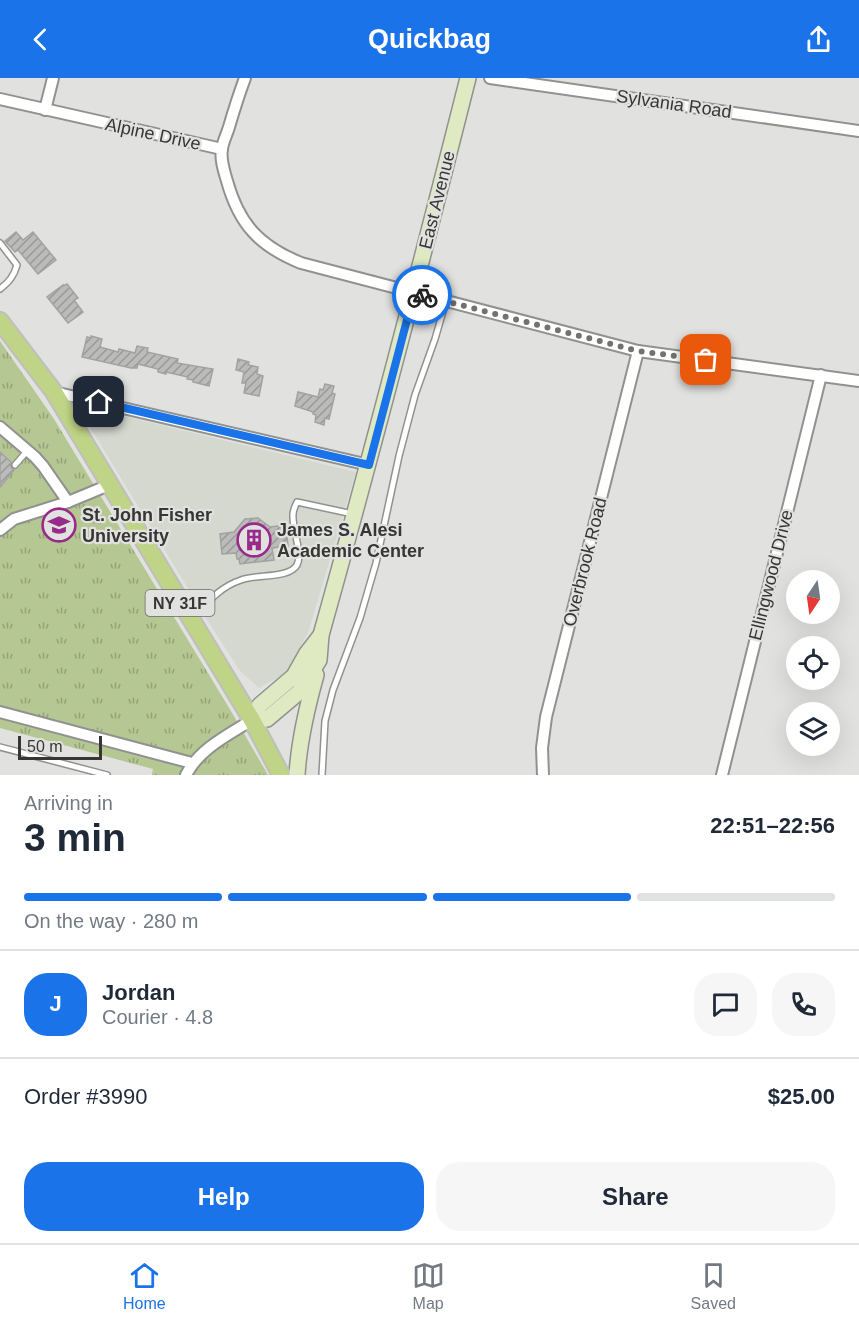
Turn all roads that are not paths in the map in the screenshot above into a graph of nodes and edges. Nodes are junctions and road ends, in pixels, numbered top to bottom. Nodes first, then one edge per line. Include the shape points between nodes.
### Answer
1 (53, 78) edge
2 (245, 78) edge
3 (468, 78) edge
4 (490, 78) edge
5 (0, 99) edge
6 (45, 110) junction
7 (859, 131) edge
8 (222, 149) junction
9 (0, 243) edge
10 (0, 289) edge
11 (414, 293) junction
12 (446, 301) junction
13 (0, 321) edge
14 (638, 351) junction
15 (821, 375) junction
16 (859, 381) edge
17 (54, 392) junction
18 (0, 427) edge
19 (28, 450) junction
20 (15, 465) dead end
21 (369, 465) junction
22 (109, 485) junction
23 (68, 502) junction
24 (355, 514) junction
25 (0, 530) edge
26 (191, 620) junction
27 (321, 635) junction
28 (319, 660) junction
29 (0, 712) edge
30 (252, 720) junction
31 (0, 747) edge
32 (192, 763) junction
33 (106, 775) edge
34 (186, 775) edge
35 (281, 775) edge
36 (297, 775) edge
37 (322, 775) edge
38 (543, 775) edge
39 (722, 775) edge

1 - 6 street
2 - 8 street
3 - 11 main road, East Avenue
4 - 7 street, Sylvania Road
5 - 6 street, Alpine Drive
6 - 8 street, Alpine Drive
8 - 11 street, Alpine Drive via 234,203 251,230 269,248 301,263
9 - 10 lane via 17,265 15,274
11 - 12 street, Alpine Drive
11 - 21 main road, East Avenue
12 - 14 street, Alpine Drive
12 - 37 lane via 414,395 360,618 333,690 325,721
13 - 17 main road, NY 31F
14 - 15 street, Alpine Drive
14 - 38 street, Overbrook Road via 546,717
15 - 16 street, Alpine Drive
15 - 39 street, Ellingwood Drive
17 - 21 street
17 - 22 main road, NY 31F
18 - 19 street
19 - 20 lane
19 - 23 street
21 - 24 main road, East Avenue
22 - 23 street
22 - 26 main road, NY 31F
23 - 25 street via 14,519
24 - 26 lane via 297,502 293,517 297,566 290,572 240,580 220,590
24 - 27 main road, East Avenue
26 - 30 main road, NY 31F
27 - 28 main road, East Avenue
27 - 30 main road, East Avenue via 294,676 260,705
28 - 30 main road, East Avenue via 299,692 267,719
28 - 36 main road
29 - 32 street
30 - 32 street
30 - 35 main road
31 - 33 lane
32 - 34 street

